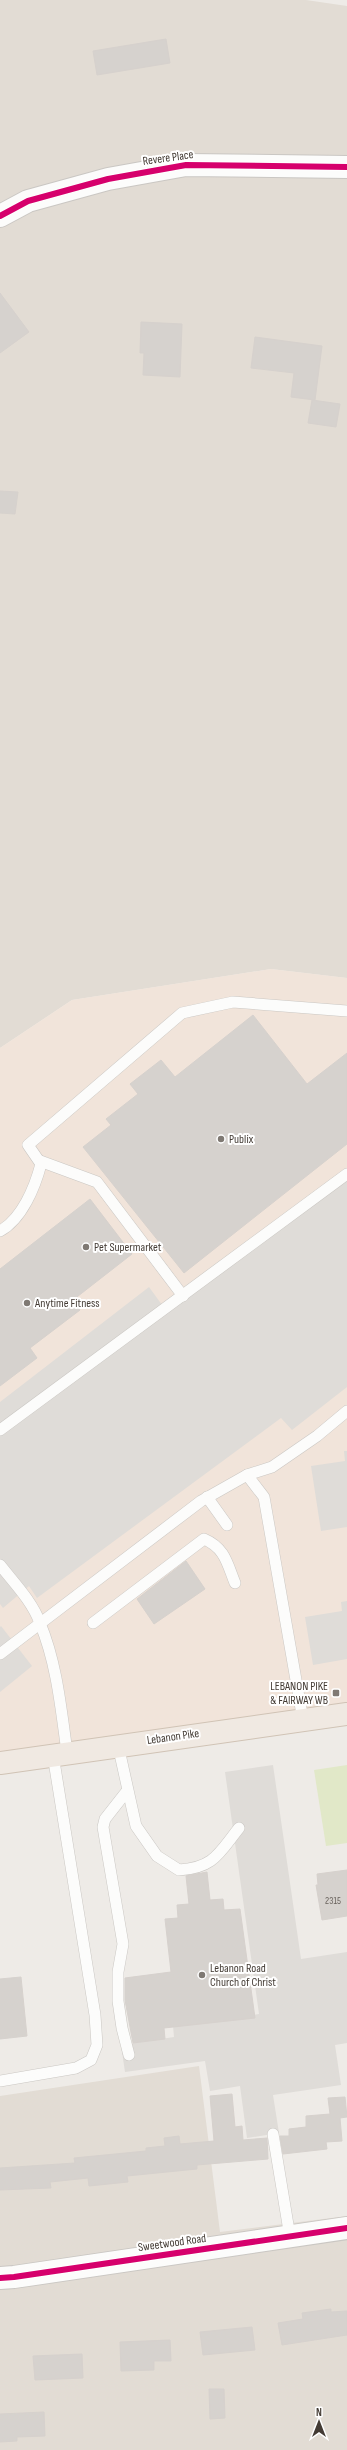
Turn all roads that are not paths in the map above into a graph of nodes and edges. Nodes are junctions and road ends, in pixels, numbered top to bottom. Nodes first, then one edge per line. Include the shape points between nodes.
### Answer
1 (347, 168) edge
2 (0, 216) edge
3 (347, 1011) edge
4 (40, 1161) junction
5 (347, 1174) edge
6 (0, 1231) edge
7 (183, 1296) junction
8 (347, 1412) edge
9 (0, 1430) edge
10 (247, 1475) junction
11 (207, 1497) junction
12 (227, 1525) dead end
13 (0, 1564) edge
14 (235, 1583) dead end
15 (40, 1622) junction
16 (93, 1623) dead end
17 (0, 1654) edge
18 (347, 1714) edge
19 (303, 1720) junction
20 (118, 1745) junction
21 (60, 1754) junction
22 (0, 1763) edge
23 (127, 1791) junction
24 (239, 1828) dead end
25 (129, 2054) dead end
26 (0, 2081) edge
27 (273, 2134) dead end
28 (347, 2228) edge
29 (290, 2237) junction
30 (0, 2278) edge

1 - 2 street, Revere Place via 186,165 108,179 36,199
3 - 4 lane via 233,1002 182,1013 28,1145
4 - 6 lane via 42,1164 37,1179 23,1207 9,1226
4 - 7 lane via 97,1182
5 - 7 lane
7 - 9 lane
8 - 10 lane via 272,1467
10 - 11 lane
10 - 19 lane via 264,1497
11 - 12 lane
11 - 15 lane
13 - 15 lane via 26,1598
14 - 16 lane via 223,1554 215,1544 204,1539
15 - 17 lane
15 - 21 lane via 57,1678
18 - 19 main road, Lebanon Pike
19 - 20 main road, Lebanon Pike
20 - 21 main road, Lebanon Pike
20 - 23 lane
21 - 22 main road, Lebanon Pike
21 - 26 lane via 97,2045 91,2060 76,2068
23 - 24 lane via 136,1826 143,1839 157,1856 179,1870 204,1866 216,1857
23 - 25 lane via 105,1819 103,1827 123,1944 118,1972 121,2021
27 - 29 lane
28 - 29 street, Sweetwood Road
29 - 30 street, Sweetwood Road

